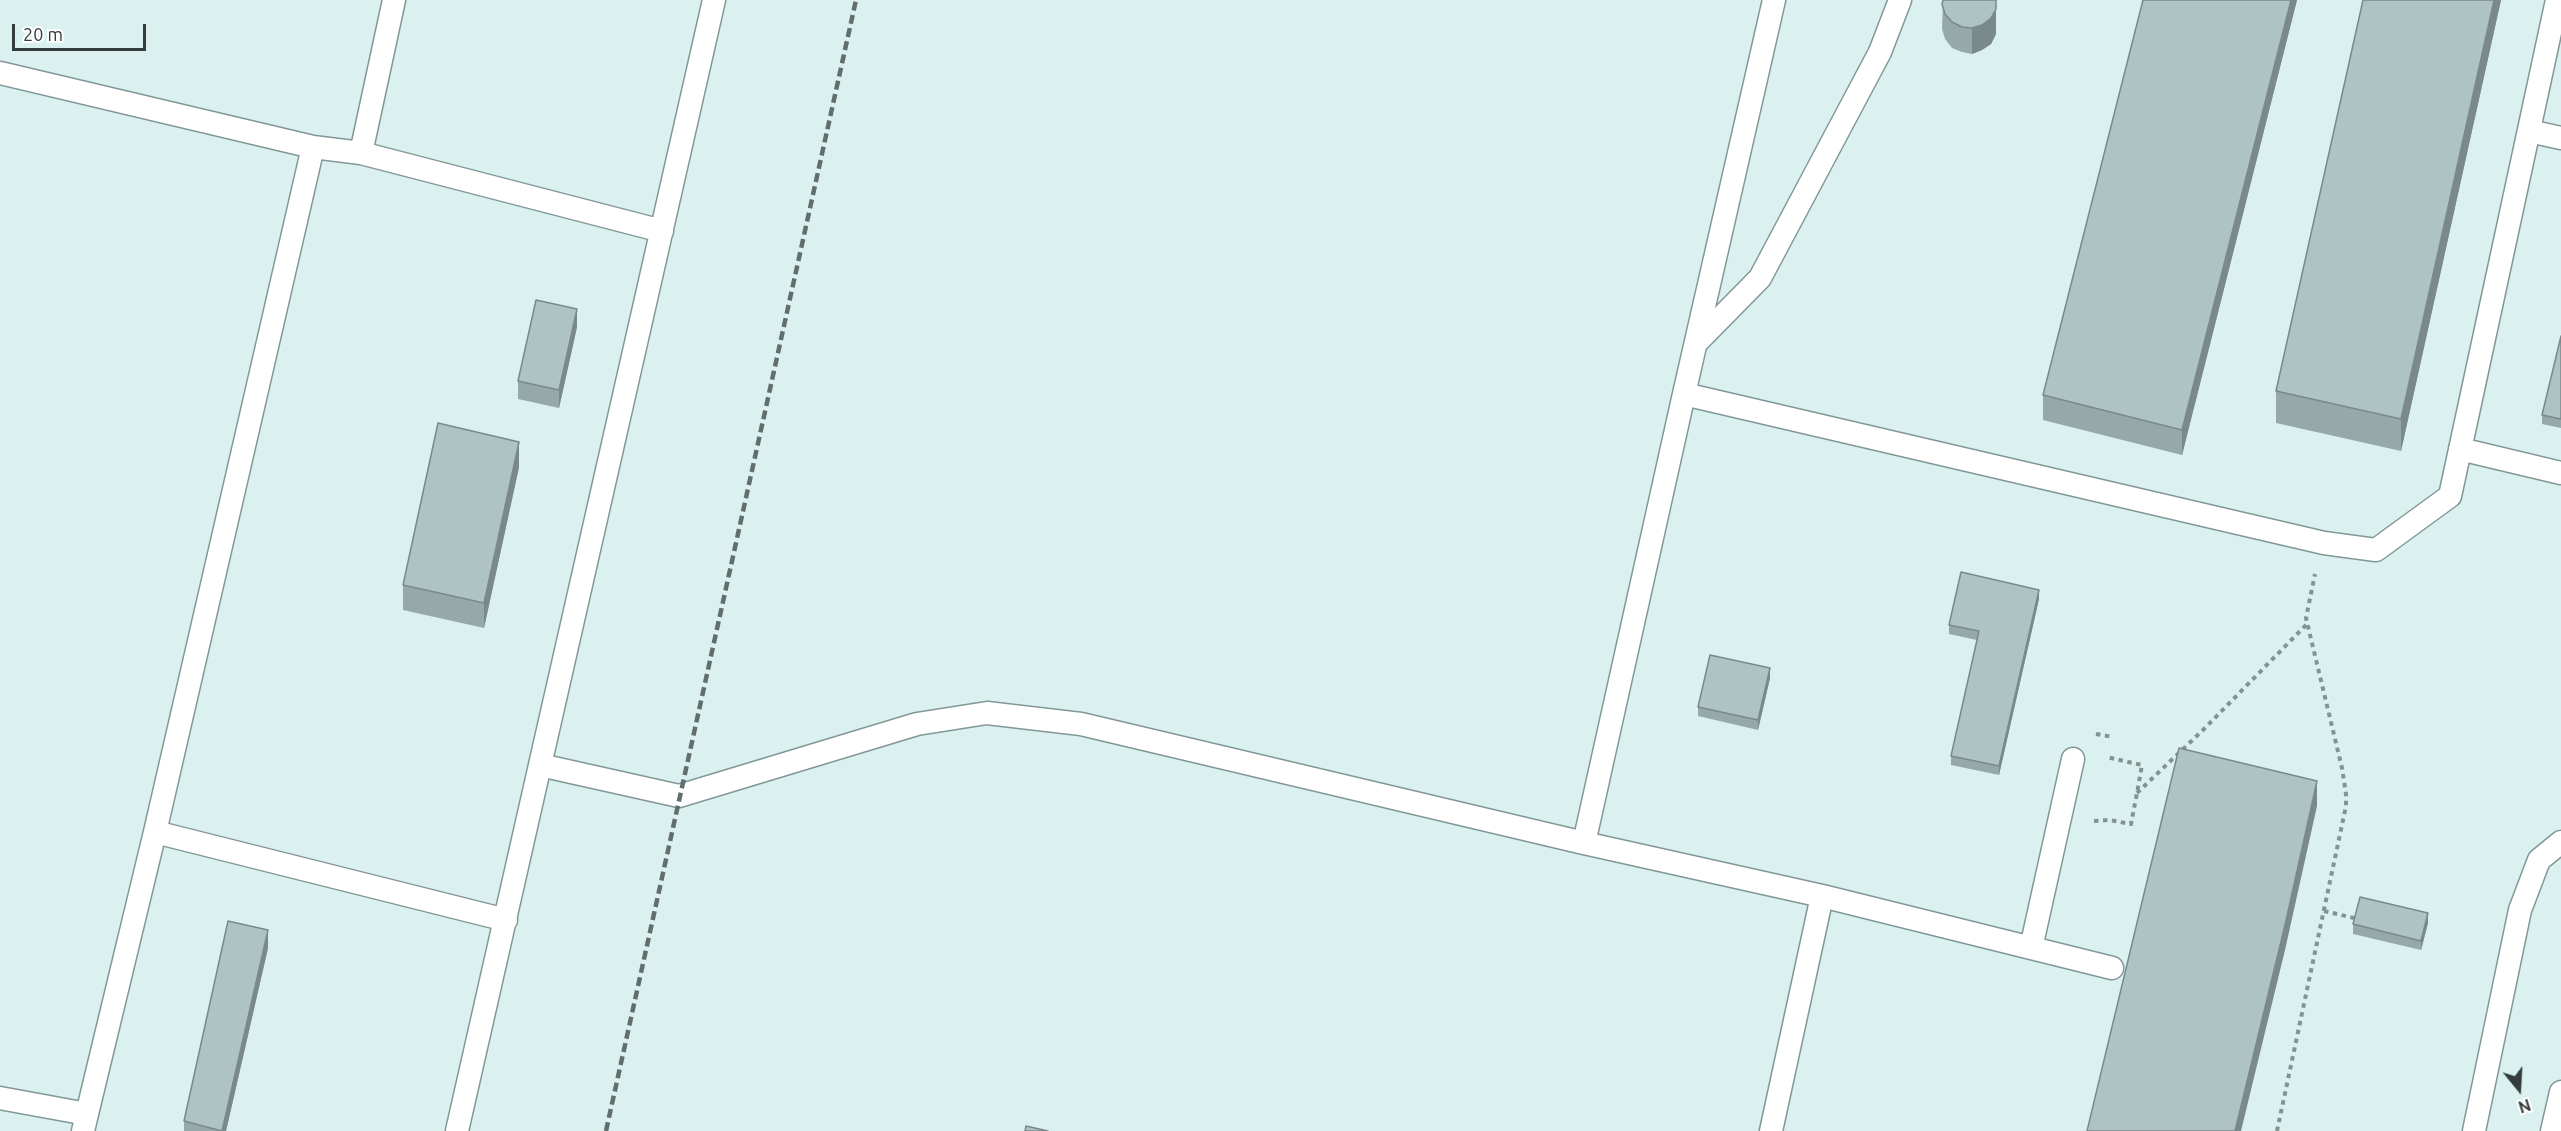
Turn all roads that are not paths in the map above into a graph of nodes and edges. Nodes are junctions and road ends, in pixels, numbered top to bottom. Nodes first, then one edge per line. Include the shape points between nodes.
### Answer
1 (394, 0) edge
2 (714, 0) edge
3 (1774, 0) edge
4 (1900, 0) edge
5 (2558, 0) edge
6 (0, 73) edge
7 (2529, 131) junction
8 (2561, 138) edge
9 (313, 147) junction
10 (361, 153) junction
11 (662, 231) junction
12 (1696, 343) junction
13 (1684, 394) junction
14 (2460, 449) junction
15 (2561, 473) edge
16 (2073, 759) dead end
17 (540, 765) junction
18 (155, 832) junction
19 (2561, 842) edge
20 (1584, 843) junction
21 (1822, 896) junction
22 (506, 920) junction
23 (2031, 948) junction
24 (2112, 968) dead end
25 (2561, 1092) edge
26 (0, 1098) edge
27 (85, 1123) edge
28 (458, 1131) edge
29 (1771, 1131) edge
30 (2474, 1131) edge
31 (2552, 1131) edge

1 - 10 lane
2 - 11 lane
3 - 12 lane
4 - 12 lane via 1880,52 1760,278
5 - 7 lane
6 - 9 lane
7 - 8 lane
7 - 14 lane
9 - 10 lane
9 - 18 lane
10 - 11 lane
11 - 17 lane
12 - 13 lane
13 - 14 lane via 2324,543 2376,550 2450,496
13 - 20 lane
14 - 15 lane
16 - 23 lane
17 - 20 lane via 679,796 917,724 987,713 1081,724
17 - 22 lane
18 - 22 lane
18 - 27 lane
19 - 30 lane via 2539,860 2520,910
20 - 21 lane
21 - 23 lane
21 - 29 lane
22 - 28 lane
23 - 24 lane
25 - 31 lane
26 - 27 lane

